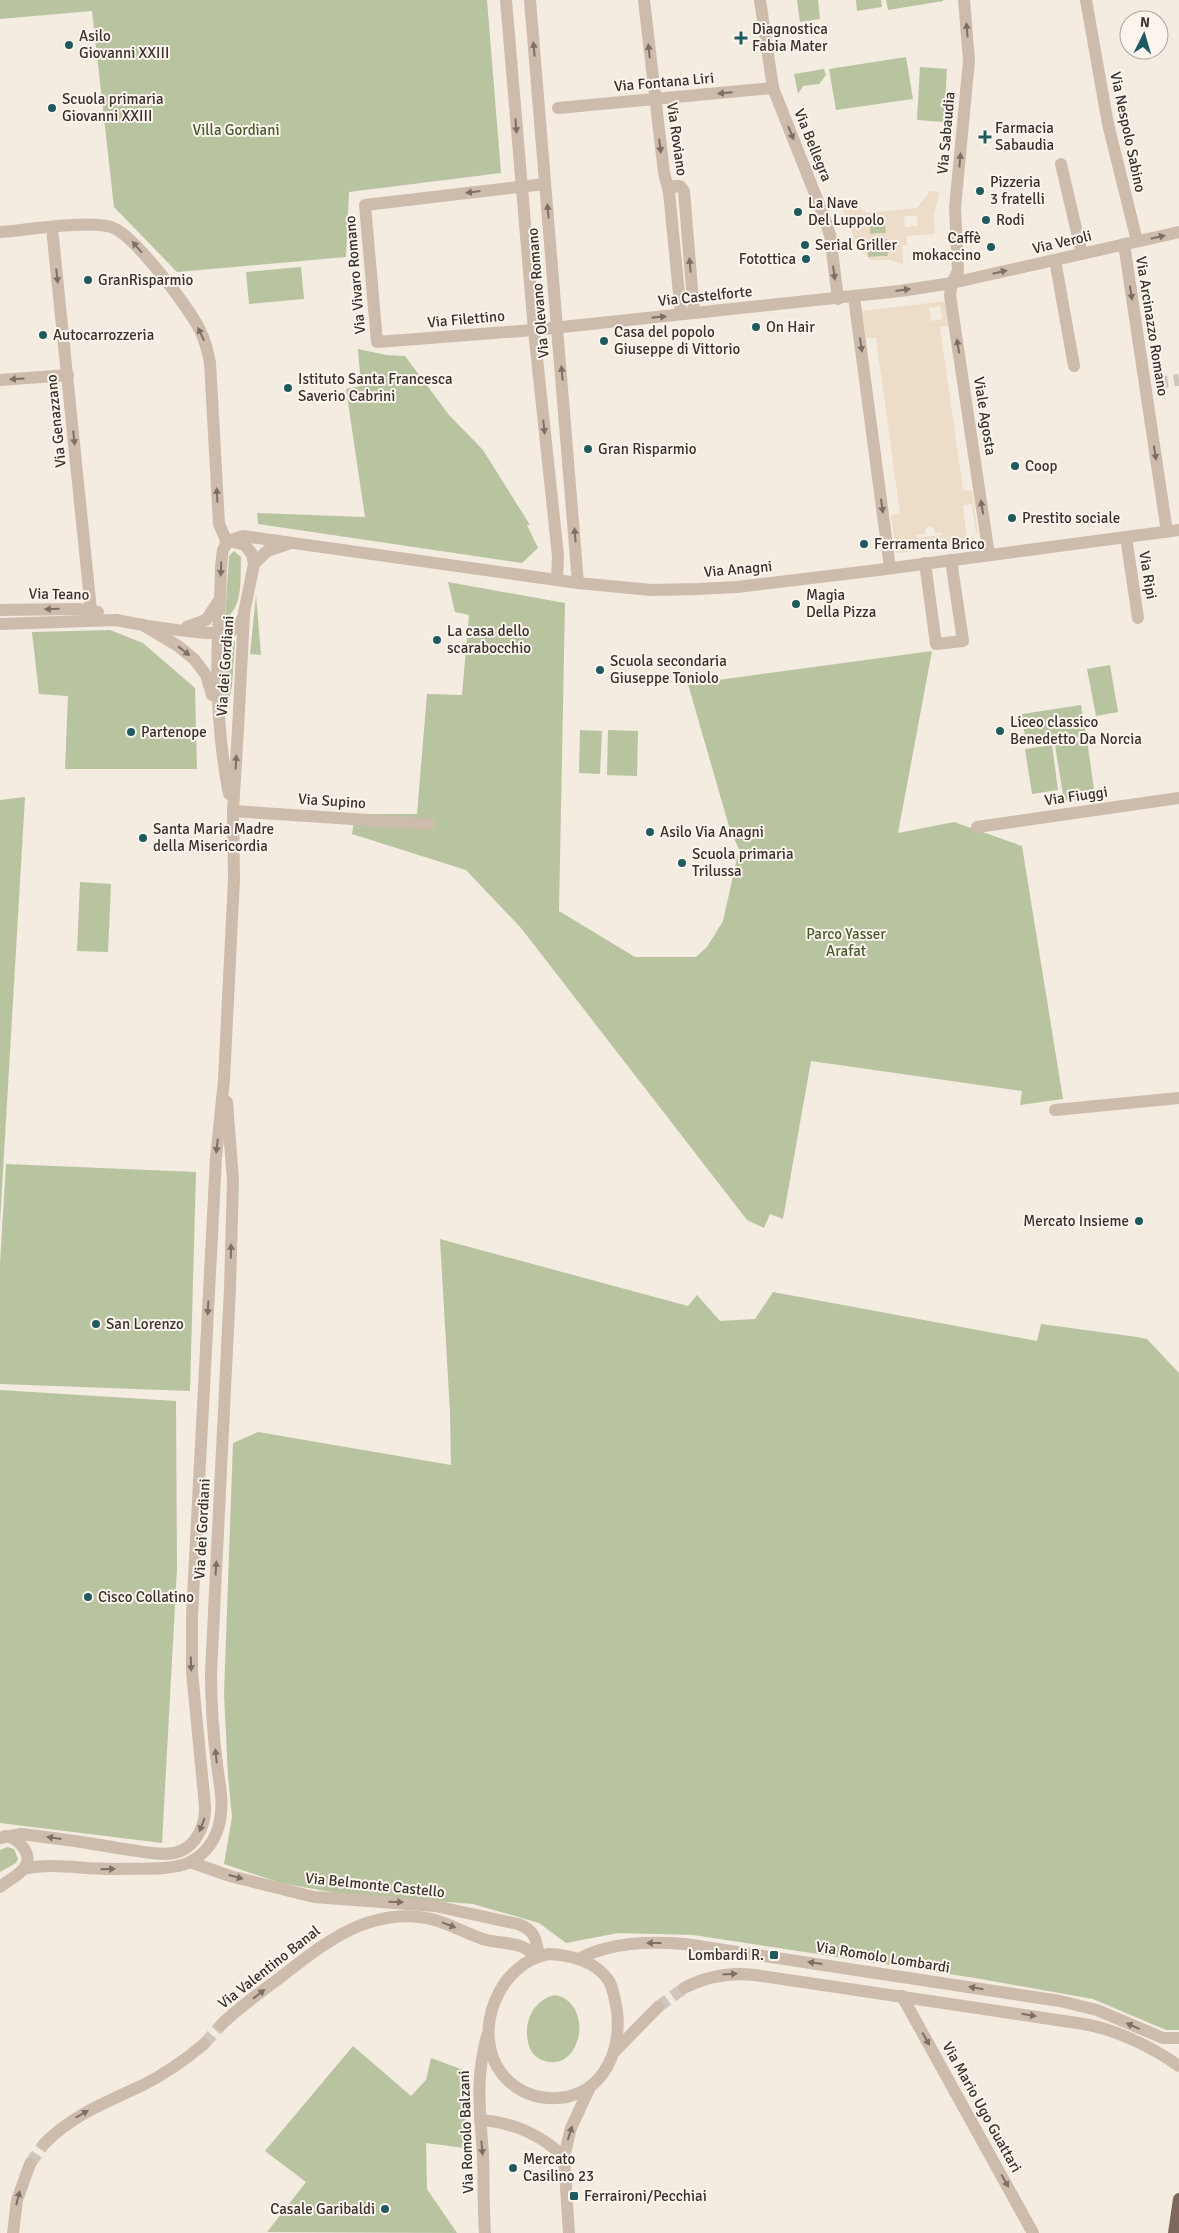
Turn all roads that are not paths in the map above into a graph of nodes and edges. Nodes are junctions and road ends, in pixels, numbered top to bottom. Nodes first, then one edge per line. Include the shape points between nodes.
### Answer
1 (506, 0) edge
2 (530, 0) edge
3 (644, 0) edge
4 (760, 0) edge
5 (964, 0) edge
6 (1086, 0) edge
7 (773, 88) junction
8 (655, 99) junction
9 (558, 108) dead end
10 (1061, 164) dead end
11 (545, 184) junction
12 (522, 186) junction
13 (52, 228) junction
14 (0, 232) edge
15 (1179, 232) edge
16 (1137, 241) junction
17 (1124, 244) junction
18 (1082, 254) junction
19 (1055, 260) junction
20 (952, 283) junction
21 (854, 297) junction
22 (838, 298) junction
23 (688, 314) junction
24 (558, 327) junction
25 (534, 330) junction
26 (378, 342) joint
27 (1074, 366) dead end
28 (68, 375) junction
29 (0, 380) edge
30 (1173, 531) edge
31 (1126, 537) junction
32 (228, 541) junction
33 (301, 543) junction
34 (989, 555) junction
35 (951, 560) junction
36 (925, 563) junction
37 (254, 564) junction
38 (890, 568) junction
39 (557, 580) junction
40 (578, 583) junction
41 (220, 599) junction
42 (0, 610) edge
43 (91, 610) junction
44 (244, 613) junction
45 (1138, 618) dead end
46 (116, 620) junction
47 (0, 624) edge
48 (143, 625) junction
49 (175, 630) junction
50 (218, 633) junction
51 (217, 709) junction
52 (1179, 798) edge
53 (233, 811) junction
54 (429, 824) dead end
55 (977, 827) dead end
56 (224, 1080) junction
57 (1179, 1098) edge
58 (1055, 1110) dead end
59 (2, 1837) edge
60 (190, 1862) junction
61 (24, 1869) junction
62 (0, 1887) edge
63 (537, 1956) junction
64 (578, 1959) junction
65 (686, 1992) tunnel mouth
66 (902, 1996) junction
67 (661, 2011) tunnel mouth
68 (221, 2025) tunnel mouth
69 (488, 2031) junction
70 (1179, 2038) edge
71 (204, 2044) tunnel mouth
72 (614, 2052) junction
73 (1179, 2066) edge
74 (590, 2087) junction
75 (480, 2120) junction
76 (44, 2144) tunnel mouth
77 (564, 2157) junction
78 (30, 2164) tunnel mouth
79 (1179, 2199) edge
80 (13, 2233) edge
81 (485, 2233) edge
82 (569, 2233) edge
83 (1033, 2233) edge
84 (1174, 2233) edge

1 -> 12 street, Via Olevano Romano
11 -> 2 street, Via Olevano Romano
8 -> 3 street, Via Roviano
4 - 7 street, Via Bellegra
20 -> 5 street, Via Sabaudia via 958,271 955,208 969,60
6 - 16 street, Via Nespolo Sabino via 1108,124
7 -> 8 street, Via Fontana Liri
7 -> 22 street, Via Bellegra via 824,214
8 - 9 street, Via Fontana Liri
8 -> 23 street, Via Roviano
10 - 18 street
11 - 12 street
24 -> 11 street, Via Olevano Romano
12 - 25 street, Via Olevano Romano
12 -> 26 street, Via Vivaro Romano via 365,206
13 - 14 street
13 -> 28 street, Via Genazzano
32 -> 13 street via 218,518 211,369 208,352 193,318 135,244 114,228 92,225
16 -> 15 street, Via Veroli
16 - 17 street, Via Veroli
17 - 18 street, Via Veroli
17 -> 30 street, Via Arcinazzo Romano
18 - 19 street, Via Veroli
20 -> 19 street, Via Veroli
19 - 27 street
21 -> 20 street, Via Veroli
34 -> 20 street, Viale Agosta via 950,295
21 - 22 street, Via Castelforte
21 -> 38 street
22 - 23 street, Via Castelforte
24 -> 23 street, Via Castelforte
24 - 25 street, Via Filettino
40 -> 24 street, Via Olevano Romano
25 - 26 street, Via Filettino
25 -> 39 street, Via Olevano Romano via 558,556
28 -> 29 street
28 -> 43 street, Via Genazzano
30 - 31 street, Via Anagni
31 - 34 street, Via Anagni
31 - 45 street, Via Ripi
32 - 33 street, Via Anagni via 243,536
32 - 37 street via 244,545 252,554
32 -> 41 street, Via dei Gordiani via 222,555
33 - 37 street, Via Anagni via 271,549
33 - 39 street, Via Anagni
34 - 35 street, Via Anagni
35 - 36 street, Via Anagni
35 - 36 street via 963,641 936,644
36 - 38 street, Via Anagni
37 - 44 street, Via dei Gordiani
38 - 40 street, Via Anagni via 698,589 651,590
39 - 40 street, Via Anagni
41 - 49 street via 206,620
41 - 50 street, Via dei Gordiani
43 -> 42 street, Via Teano
43 - 46 street, Via Teano
44 - 50 street via 235,629
53 -> 44 street, Via dei Gordiani
46 - 47 street, Via Teano
46 - 48 street, Via Teano
48 - 49 street
48 -> 51 street, Via Teano via 194,659 206,675
49 - 50 street
50 - 51 street, Via dei Gordiani
51 - 53 street, Via dei Gordiani
52 - 55 street, Via Fiuggi
53 - 54 street, Via Supino
53 - 56 street, Via dei Gordiani via 234,879
56 -> 59 street, Via dei Gordiani via 216,1158 191,1630 193,1695 206,1806 203,1824 192,1843 180,1851 165,1854 21,1834
60 -> 56 street, Via dei Gordiani via 204,1852 214,1838 222,1811 211,1684 233,1202
57 - 58 street
59 - 61 street via 14,1838 24,1848 27,1858
61 -> 60 street via 42,1866 113,1869
60 -> 63 street, Via Belmonte Castello via 237,1878 314,1897 434,1906 518,1924 535,1935
61 - 62 street
63 - 64 street via 558,1954
68 -> 63 street, Via Valentino Banal via 327,1942 350,1929 377,1920 431,1918 484,1939 523,1946
63 - 69 street via 503,1983
70 -> 64 street, Via Romolo Lombardi via 1163,2038 1097,2010 1060,2000 685,1944 631,1944 598,1950
64 - 72 street via 600,1971 612,1988 618,2027
65 -> 66 street via 703,1980 725,1974 745,1974
66 -> 73 street via 1091,2025 1140,2044
66 -> 83 street, Via Mario Ugo Guattari
67 - 72 street via 635,2030
69 - 74 street via 497,2065 521,2090 541,2097 558,2098
69 - 75 street, Via Romolo Balzani via 478,2076
76 -> 71 street via 78,2116 145,2084
72 - 74 street via 604,2072
77 -> 74 street via 571,2128
75 - 77 street via 514,2126 549,2144
75 -> 81 street, Via Romolo Balzani
77 - 82 street
80 -> 78 street via 17,2200
79 - 84 main road

